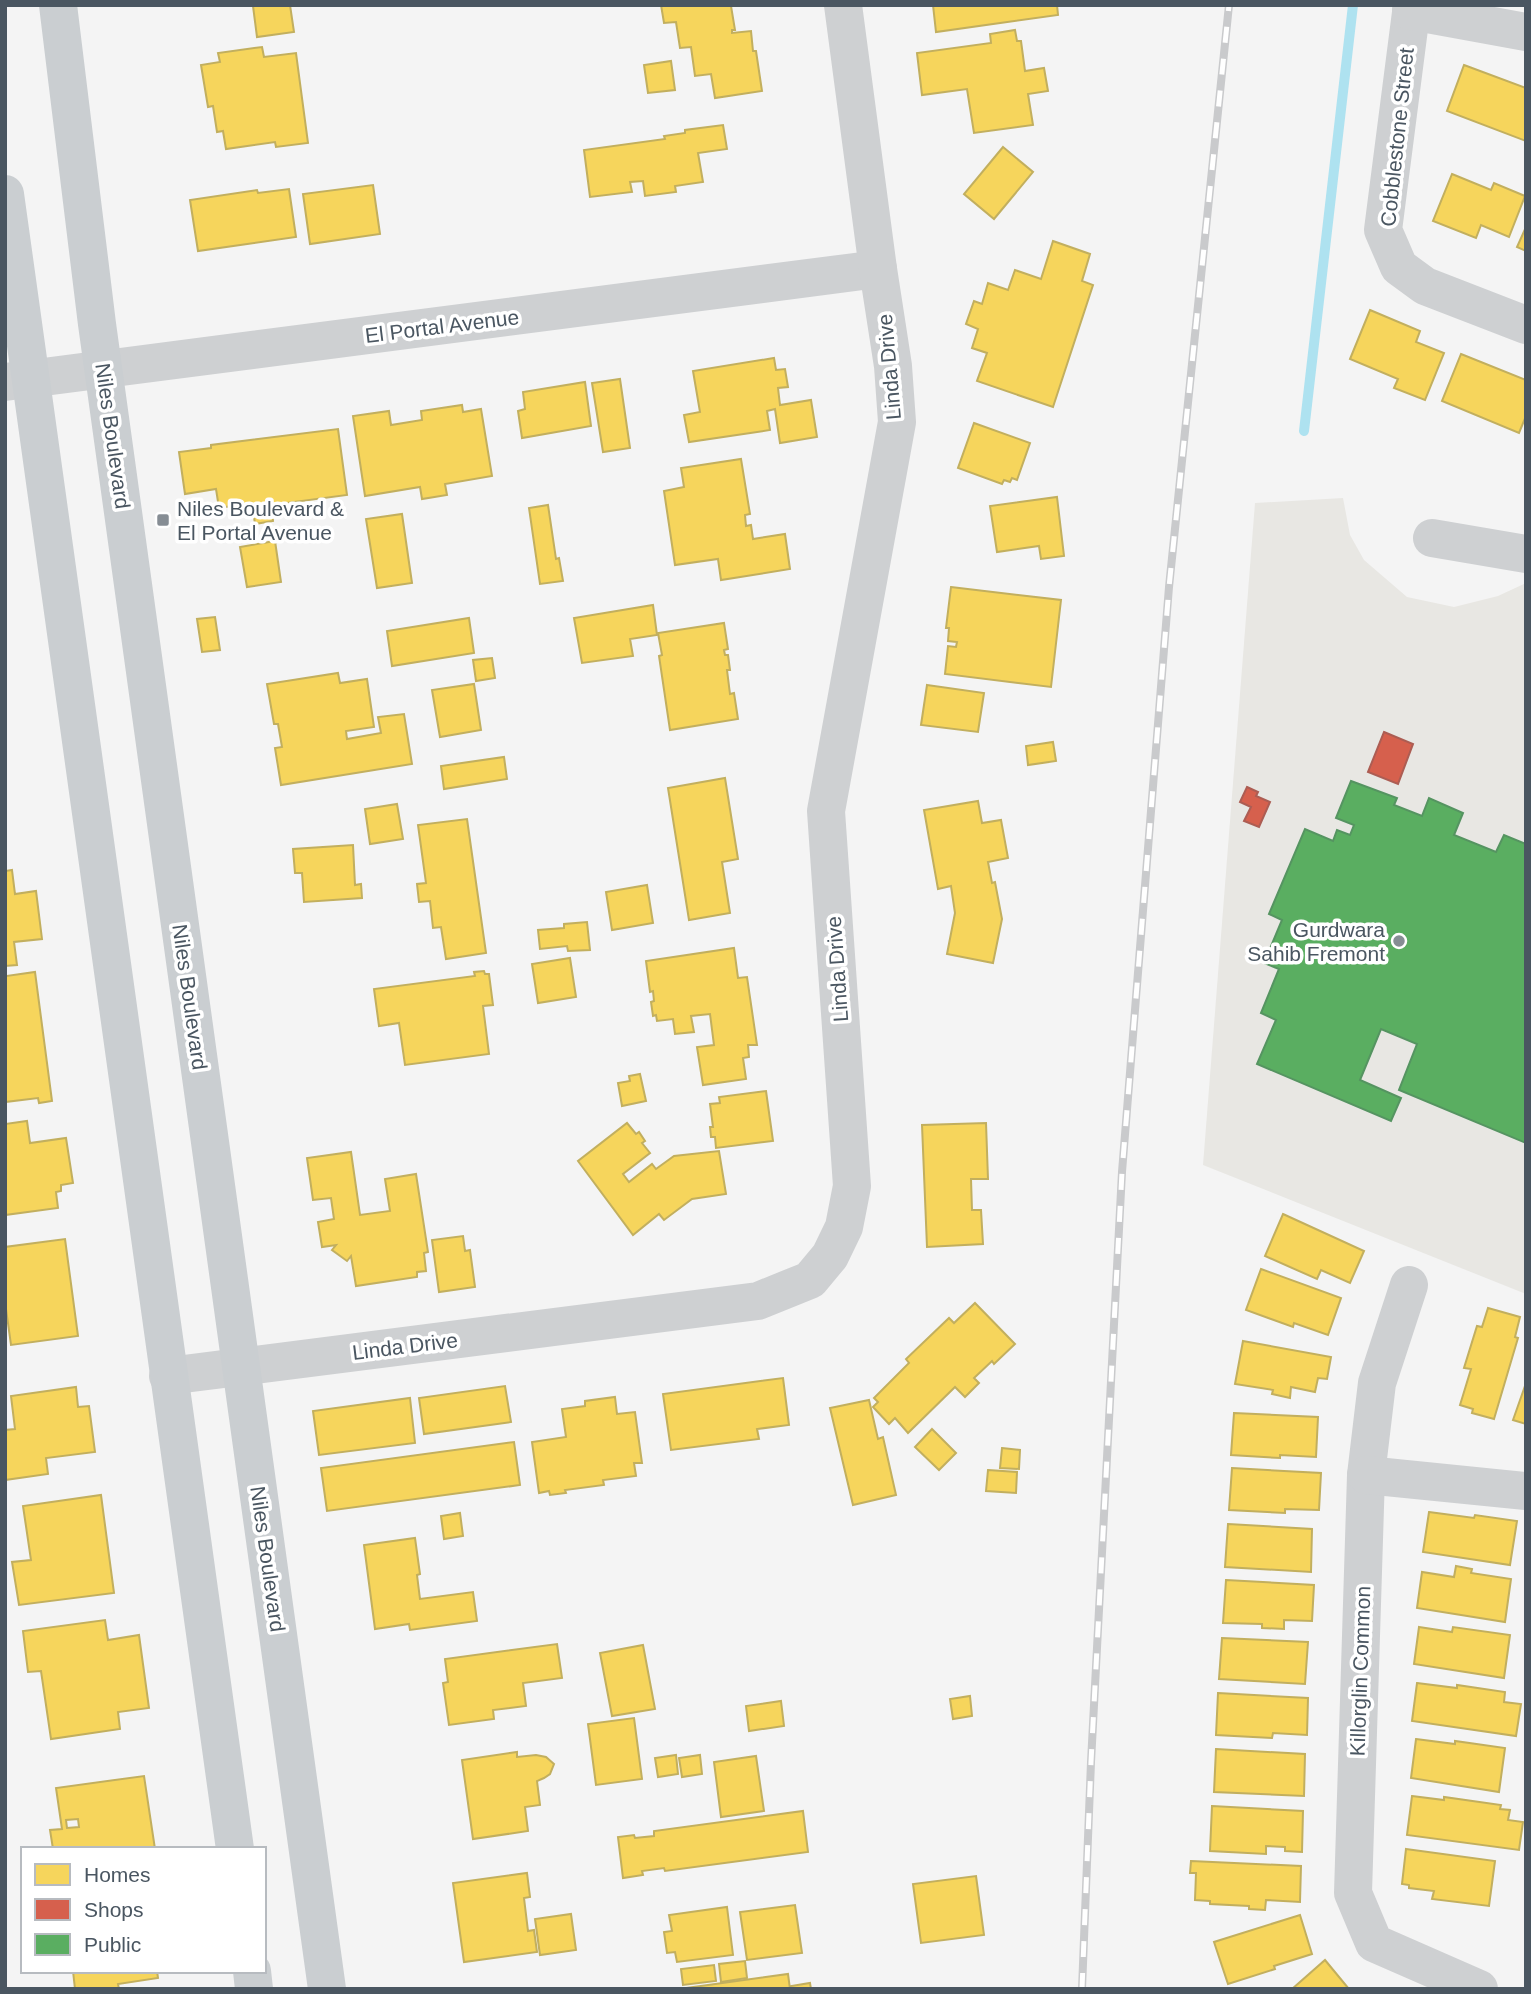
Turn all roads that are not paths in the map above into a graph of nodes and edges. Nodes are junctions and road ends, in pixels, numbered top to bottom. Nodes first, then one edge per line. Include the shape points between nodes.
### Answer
1 (58, 5) edge
2 (843, 5) edge
3 (1411, 8) edge
4 (1526, 32) edge
5 (5, 194) edge
6 (878, 269) junction
7 (1526, 325) edge
8 (104, 370) junction
9 (19, 381) edge
10 (1432, 538) dead end
11 (1526, 554) edge
12 (1409, 1285) dead end
13 (241, 1367) junction
14 (168, 1376) junction
15 (1366, 1475) junction
16 (1526, 1491) edge
17 (235, 1847) edge
18 (327, 1989) edge
19 (1479, 1989) edge

1 - 8 main road, Niles Boulevard
2 - 6 street, Linda Drive
3 - 4 street
3 - 7 street, Cobblestone Street via 1383,230 1399,267 1425,286
5 - 9 main road
6 - 8 street, El Portal Avenue
6 - 13 street, Linda Drive via 897,422 826,811 852,1186 844,1227 830,1256 810,1280 758,1301
8 - 9 street, El Portal Avenue
8 - 13 main road, Niles Boulevard
9 - 14 main road
10 - 11 street
12 - 15 street, Killorglin Common via 1377,1383
13 - 14 street, Linda Drive
13 - 18 main road, Niles Boulevard
14 - 17 main road
15 - 16 street
15 - 19 street, Killorglin Common via 1353,1893 1374,1944

